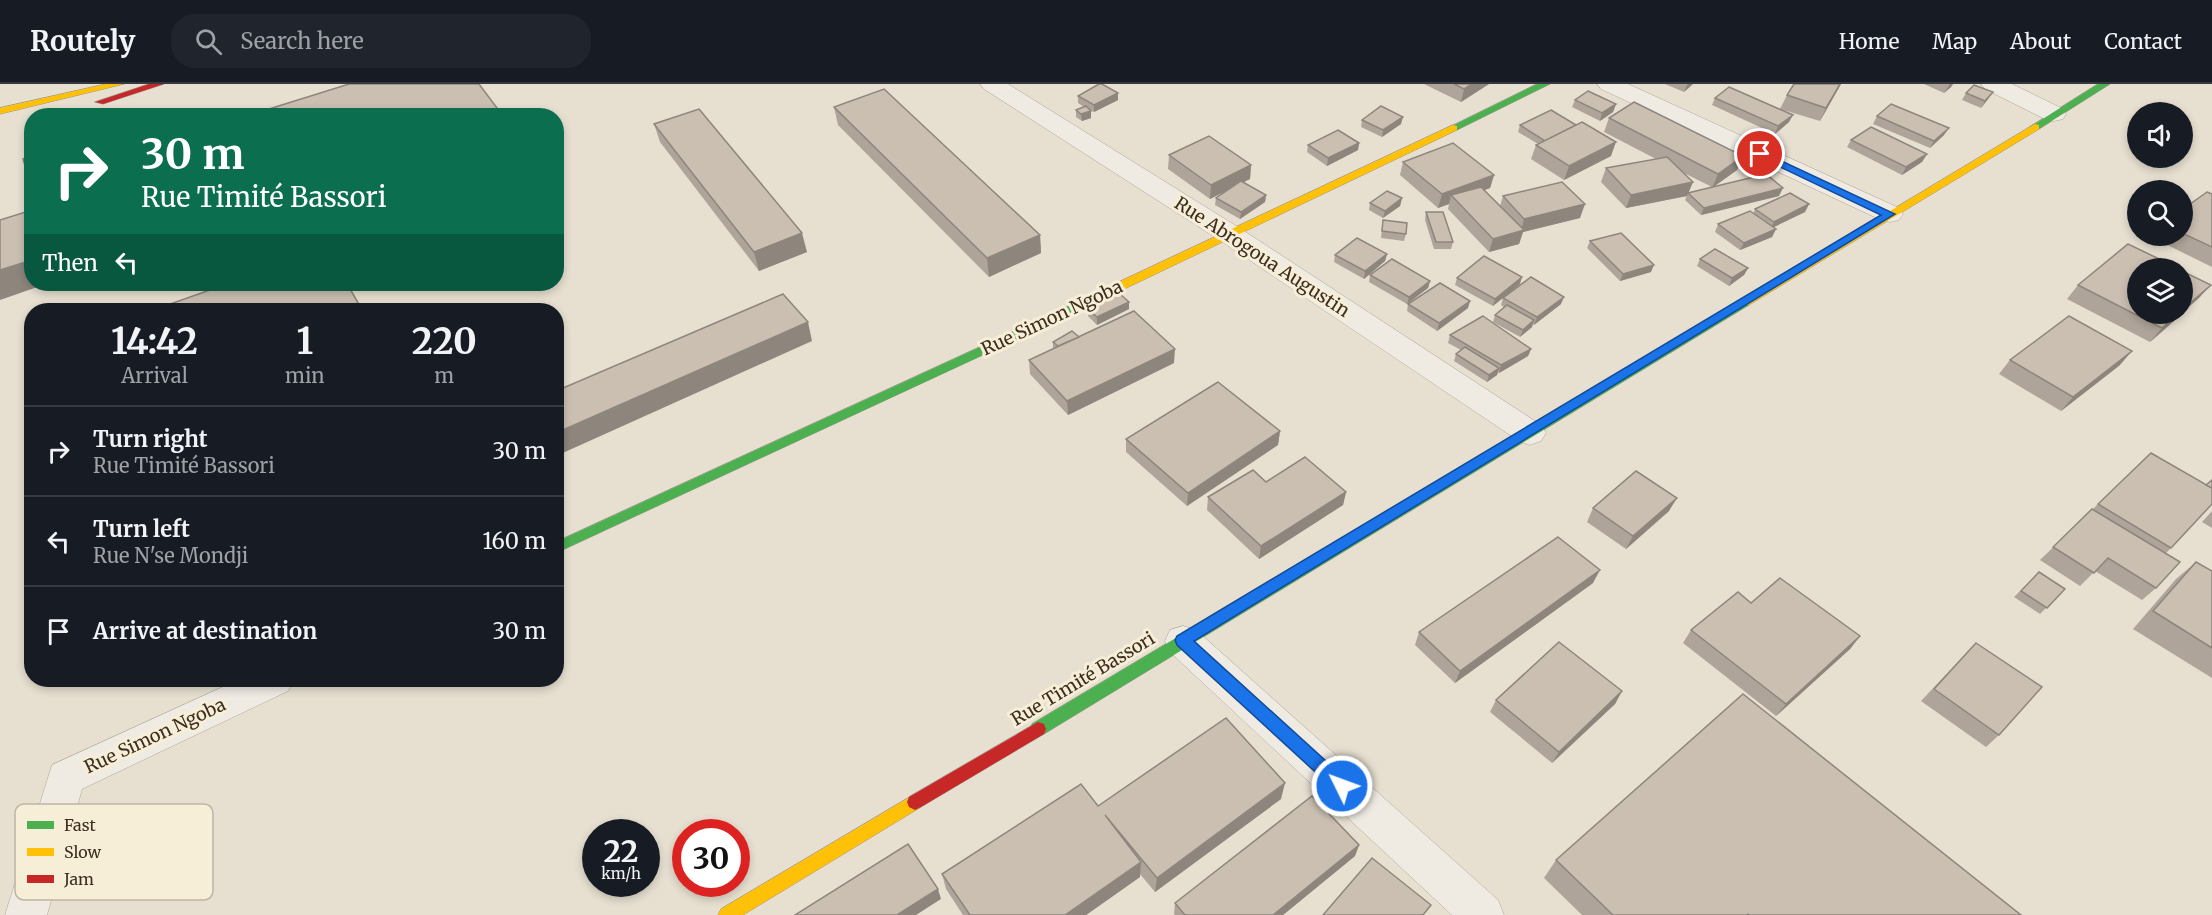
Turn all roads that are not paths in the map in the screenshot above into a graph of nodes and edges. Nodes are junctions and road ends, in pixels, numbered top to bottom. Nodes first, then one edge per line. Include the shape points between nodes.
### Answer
1 (119, 84) edge
2 (159, 84) edge
3 (992, 84) edge
4 (1545, 84) edge
5 (1609, 84) edge
6 (1993, 84) edge
7 (2105, 84) edge
8 (86, 106) dead end
9 (0, 111) edge
10 (2054, 114) junction
11 (1890, 214) junction
12 (1231, 235) junction
13 (1530, 433) junction
14 (564, 544) edge
15 (1183, 640) junction
16 (260, 687) edge
17 (58, 804) edge
18 (30, 900) edge
19 (26, 915) edge
20 (727, 915) edge
21 (1483, 915) edge

1 - 9 street
2 - 8 street
3 - 12 street, Rue Abrogoua Augustin
4 - 12 street, Rue Simon Ngoba
5 - 11 street
6 - 10 street
7 - 10 street, Rue Timité Bassori
10 - 11 street, Rue Timité Bassori
11 - 13 street, Rue Timité Bassori
12 - 13 street, Rue Abrogoua Augustin
12 - 14 street, Rue Simon Ngoba
13 - 15 street, Rue Timité Bassori
15 - 20 street, Rue Timité Bassori
15 - 21 street
16 - 17 street, Rue Simon Ngoba via 66,778
18 - 19 street, Rue Simon Ngoba

